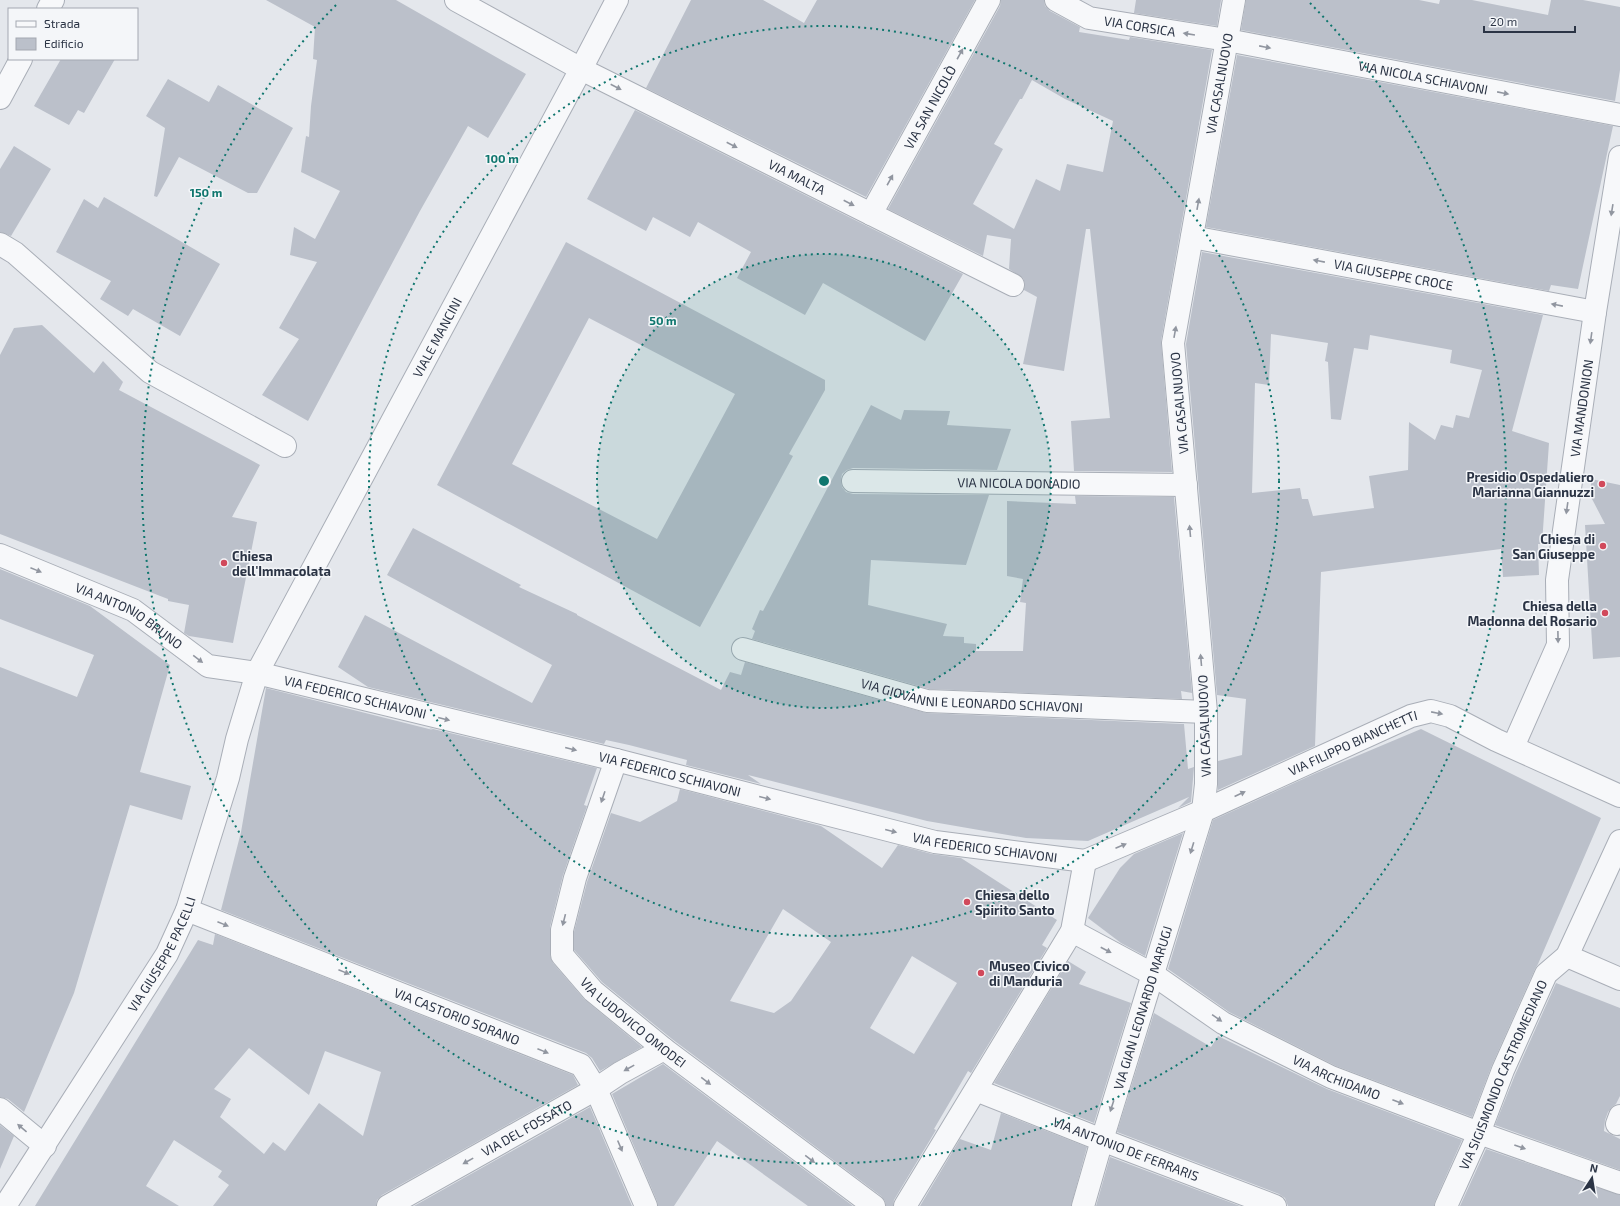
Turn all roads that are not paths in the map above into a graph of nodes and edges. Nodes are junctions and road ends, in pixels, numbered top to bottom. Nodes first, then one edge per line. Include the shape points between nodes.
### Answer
1 (456, 0) edge
2 (616, 0) edge
3 (989, 0) edge
4 (1056, 0) edge
5 (1234, 0) edge
6 (1227, 40) junction
7 (20, 60) edge
8 (581, 69) junction
9 (0, 98) edge
10 (1620, 115) edge
11 (1620, 157) edge
12 (871, 214) junction
13 (1192, 237) junction
14 (0, 244) edge
15 (1013, 285) dead end
16 (1595, 312) junction
17 (285, 446) dead end
18 (853, 481) dead end
19 (1186, 486) junction
20 (0, 555) edge
21 (743, 650) dead end
22 (257, 673) junction
23 (1206, 712) junction
24 (1514, 747) junction
25 (616, 760) junction
26 (1620, 796) edge
27 (1203, 811) junction
28 (1620, 841) edge
29 (1085, 861) junction
30 (187, 910) junction
31 (1072, 931) junction
32 (1567, 956) junction
33 (1154, 975) junction
34 (1620, 979) edge
35 (664, 1049) junction
36 (596, 1089) junction
37 (976, 1090) junction
38 (0, 1109) edge
39 (1479, 1133) junction
40 (1102, 1140) junction
41 (45, 1146) junction
42 (1620, 1182) edge
43 (5, 1206) edge
44 (388, 1206) edge
45 (646, 1206) edge
46 (874, 1206) edge
47 (905, 1206) edge
48 (1083, 1206) edge
49 (1276, 1206) edge
50 (1446, 1206) edge

1 - 8 street, VIA MALTA
2 - 8 street, VIALE MANCINI
12 -> 3 street, VIA SAN NICOLÒ
6 -> 4 street, VIA CORSICA via 1089,18
5 - 6 street, VIA CASALNUOVO
6 -> 10 street, VIA NICOLA SCHIAVONI
13 -> 6 street, VIA CASALNUOVO
7 - 9 street
8 -> 12 street, VIA MALTA
8 - 22 street, VIALE MANCINI
11 -> 16 street, VIA MANDONION
12 - 15 street, VIA MALTA
16 -> 13 street, VIA GIUSEPPE CROCE
19 -> 13 street, VIA CASALNUOVO via 1173,343
14 - 17 street via 15,253 150,372
16 -> 24 street, VIA MANDONION via 1557,580 1558,645
18 - 19 street, VIA NICOLA DONADIO
23 -> 19 street, VIA CASALNUOVO
20 -> 22 street, VIA ANTONIO BRUNO via 133,610 208,666
21 - 23 street, VIA GIOVANNI E LEONARDO SCHIAVONI via 927,701
22 -> 25 street, VIA FEDERICO SCHIAVONI
22 - 30 street, VIA GIUSEPPE PACELLI
23 - 27 street, VIA CASALNUOVO via 1206,784
24 - 26 street, VIA FILIPPO BIANCHETTI
27 -> 24 street, VIA FILIPPO BIANCHETTI via 1411,716 1432,711 1450,716
25 -> 29 street, VIA FEDERICO SCHIAVONI via 935,842
25 -> 35 street, VIA LUDOVICO OMODEI via 575,878 562,930 562,955 593,992
29 -> 27 street, VIA FILIPPO BIANCHETTI
27 -> 33 street, VIA GIAN LEONARDO MARUGJ
28 - 32 street, VIA SIGISMONDO CASTROMEDIANO
29 - 31 street
30 -> 36 street, VIA CASTORIO SORANO via 581,1066
30 - 41 street, VIA GIUSEPPE PACELLI via 167,954
31 -> 33 street, VIA ARCHIDAMO
31 - 37 street
32 - 34 street
32 - 39 street, VIA SIGISMONDO CASTROMEDIANO via 1546,974 1503,1070
33 -> 39 street, VIA ARCHIDAMO via 1223,1023 1331,1077
33 -> 40 street, VIA GIAN LEONARDO MARUGJ
35 -> 36 street, VIA DEL FOSSATO
35 -> 46 street, VIA LUDOVICO OMODEI
36 -> 44 street, VIA DEL FOSSATO
36 -> 45 street, VIA CASTORIO SORANO
37 - 40 street, VIA ANTONIO DE FERRARIS
37 - 47 street
41 -> 38 street
39 -> 42 street, VIA ARCHIDAMO
39 - 50 street, VIA SIGISMONDO CASTROMEDIANO
40 - 48 street, VIA GIAN LEONARDO MARUGJ
40 - 49 street, VIA ANTONIO DE FERRARIS
41 - 43 street, VIA GIUSEPPE PACELLI

